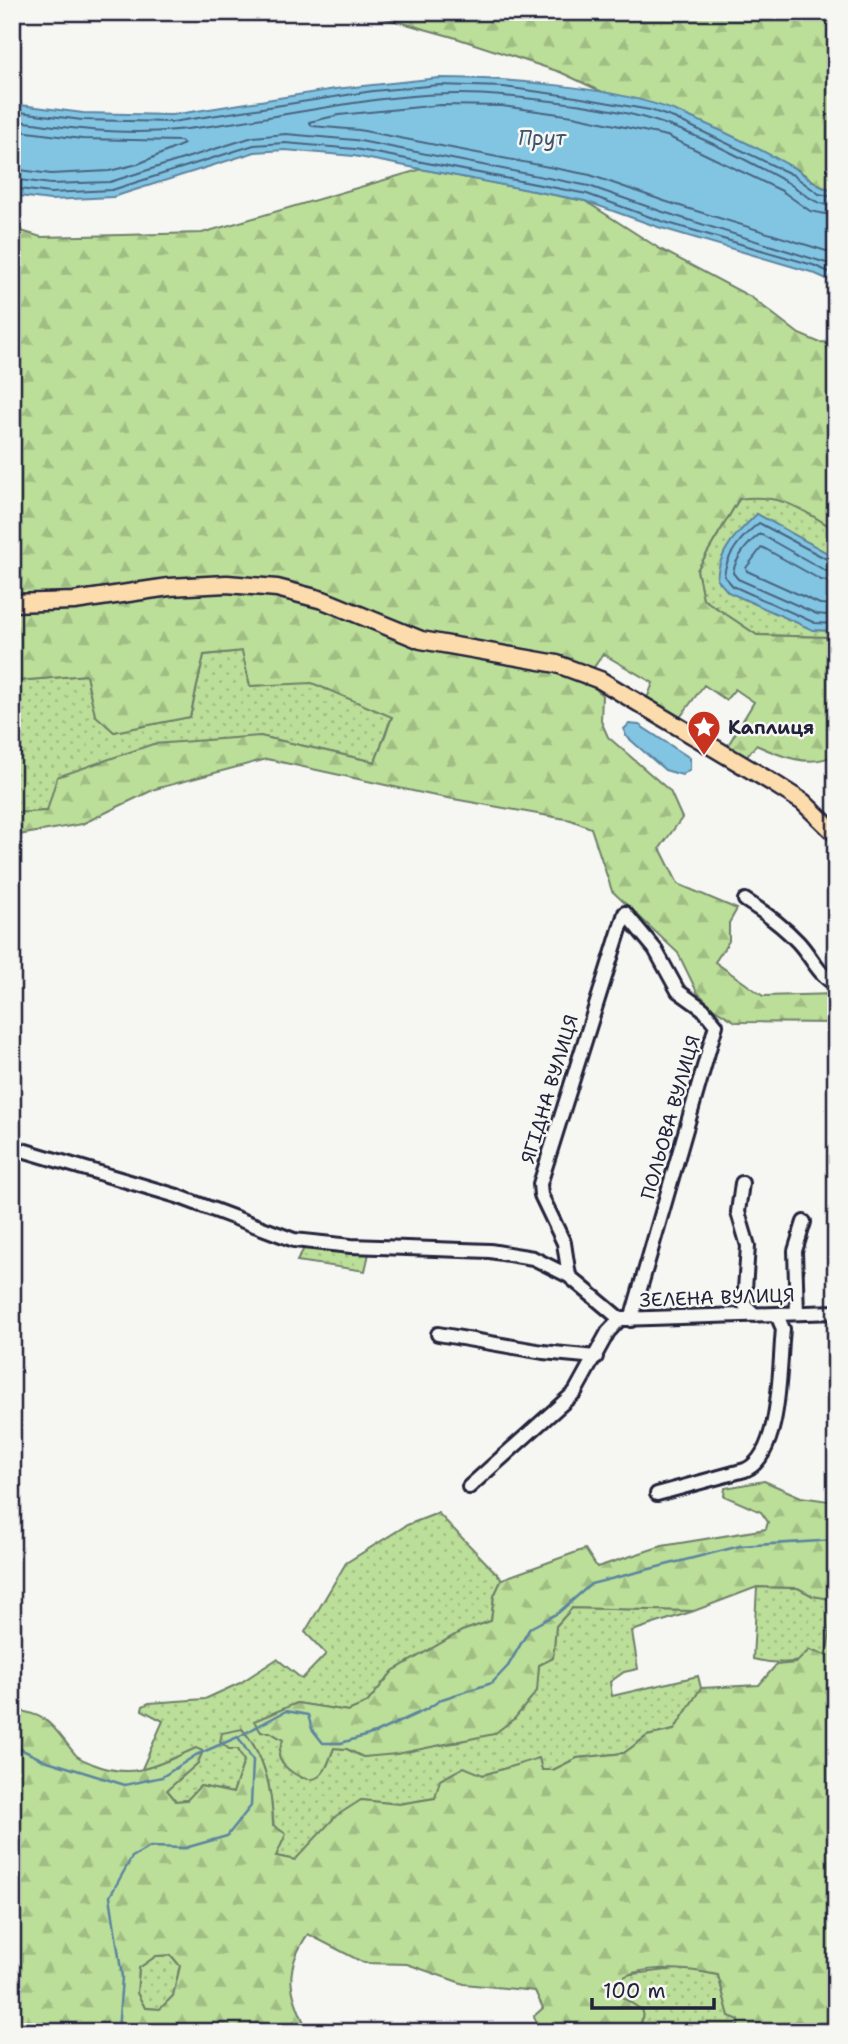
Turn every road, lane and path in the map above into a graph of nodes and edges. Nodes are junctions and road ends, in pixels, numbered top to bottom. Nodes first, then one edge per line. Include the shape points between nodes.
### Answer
1 (12, 603) edge
2 (836, 834) edge
3 (745, 900) dead end
4 (625, 913) joint
5 (836, 984) edge
6 (12, 1146) edge
7 (742, 1184) dead end
8 (804, 1222) dead end
9 (569, 1276) junction
10 (836, 1312) edge
11 (797, 1313) junction
12 (755, 1315) junction
13 (777, 1315) junction
14 (626, 1319) junction
15 (438, 1334) dead end
16 (596, 1357) junction
17 (469, 1488) dead end
18 (657, 1494) dead end

1 - 2 main road via 74,601 169,587 227,584 277,588 323,600 421,640 557,664 600,680 803,802
3 - 5 street via 781,926 824,978
4 - 9 street, ЯГІДНА ВУЛИЦЯ via 540,1184 543,1201 564,1243
4 - 14 street, ПОЛЬОВА ВУЛИЦЯ via 655,949 678,991 716,1025
6 - 9 street, ЗЕЛЕНА ВУЛИЦЯ via 177,1196 294,1240 490,1251 533,1258
7 - 12 street via 738,1212 748,1246 744,1304
8 - 11 street via 795,1251
9 - 14 street, ЗЕЛЕНА ВУЛИЦЯ
10 - 11 street, ЗЕЛЕНА ВУЛИЦЯ
11 - 13 street, ЗЕЛЕНА ВУЛИЦЯ
12 - 13 street, ЗЕЛЕНА ВУЛИЦЯ
12 - 14 street, ЗЕЛЕНА ВУЛИЦЯ
13 - 18 street via 782,1342 772,1429 763,1458 746,1470
14 - 16 street via 608,1332
15 - 16 street
16 - 17 street via 575,1392

